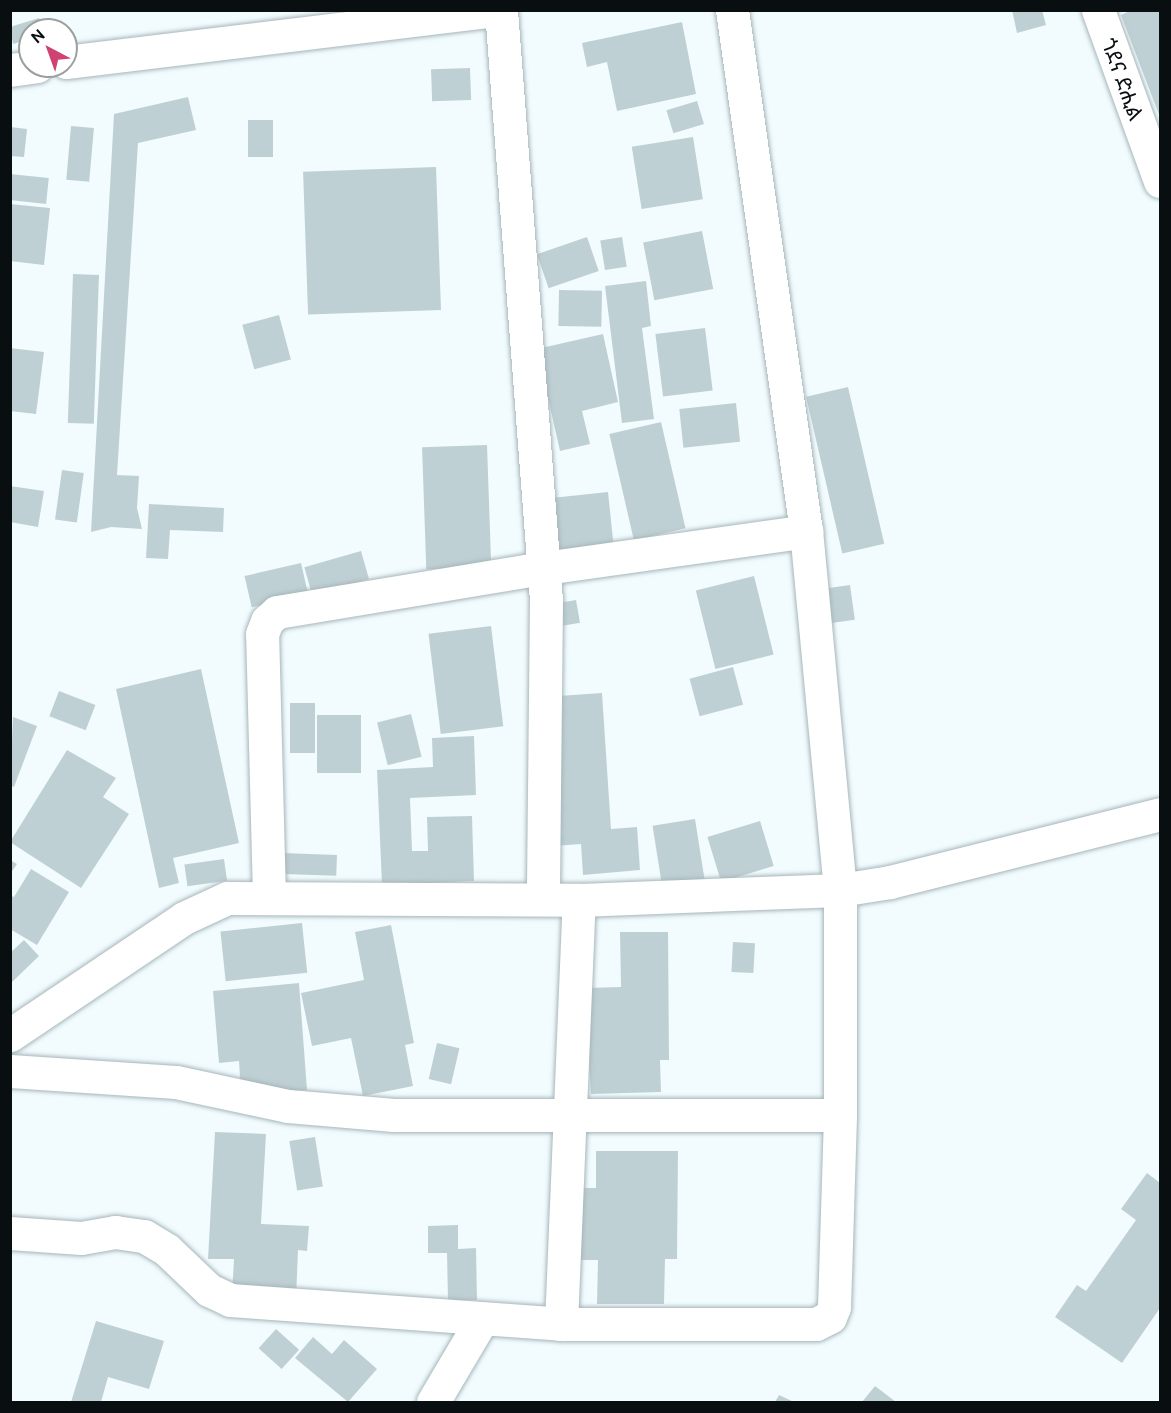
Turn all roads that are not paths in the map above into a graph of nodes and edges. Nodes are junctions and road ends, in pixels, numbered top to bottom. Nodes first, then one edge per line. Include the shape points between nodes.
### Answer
1 (495, 10) edge
2 (501, 10) edge
3 (732, 10) edge
4 (1098, 10) edge
5 (282, 22) edge
6 (78, 60) edge
7 (1161, 181) edge
8 (806, 531) junction
9 (544, 568) junction
10 (1161, 814) edge
11 (840, 890) junction
12 (269, 897) junction
13 (543, 899) junction
14 (579, 900) junction
15 (10, 1035) edge
16 (10, 1071) edge
17 (570, 1113) junction
18 (840, 1115) junction
19 (10, 1233) edge
20 (482, 1319) junction
21 (561, 1324) junction
22 (433, 1402) edge

1 - 5 street
2 - 9 street
3 - 8 street
4 - 7 street, ጎደና ድሒል
5 - 6 street
8 - 9 street
8 - 11 street
9 - 12 street via 277,612 267,621 262,634
9 - 13 street via 547,731
10 - 11 street via 890,882
11 - 14 street
11 - 18 street
12 - 13 street
12 - 15 street via 227,897 184,918
13 - 14 street
14 - 17 street
16 - 17 street via 176,1082 288,1106 394,1115
17 - 18 street
17 - 21 street
18 - 21 street via 834,1307 830,1317 816,1324
19 - 20 street via 81,1238 115,1232 144,1236 167,1250 209,1290 230,1300
20 - 21 street
20 - 22 street

